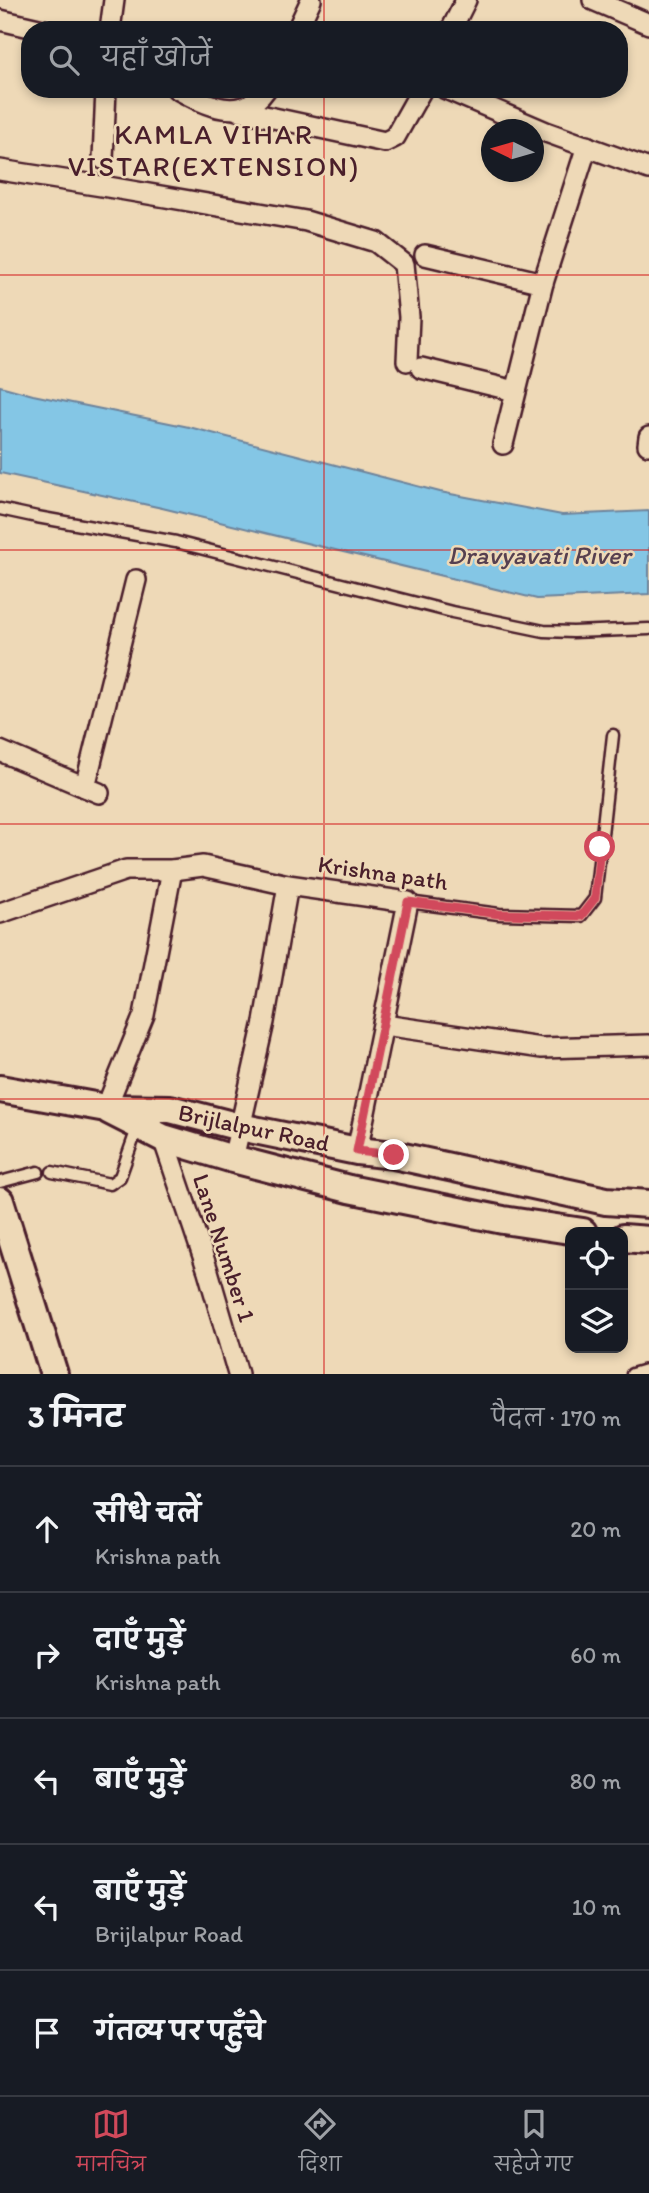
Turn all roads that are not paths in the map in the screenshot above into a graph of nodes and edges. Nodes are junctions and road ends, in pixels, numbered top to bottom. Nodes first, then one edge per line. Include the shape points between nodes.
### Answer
1 (114, 0) edge
2 (311, 0) edge
3 (466, 0) edge
4 (593, 0) edge
5 (0, 20) edge
6 (111, 21) edge
7 (301, 21) edge
8 (456, 21) edge
9 (649, 24) edge
10 (21, 25) edge
11 (106, 98) edge
12 (194, 98) edge
13 (259, 98) edge
14 (417, 98) edge
15 (467, 98) edge
16 (237, 110) junction
17 (587, 146) junction
18 (103, 159) dead end
19 (649, 169) edge
20 (0, 170) edge
21 (425, 255) dead end
22 (543, 283) junction
23 (515, 391) junction
24 (503, 444) dead end
25 (0, 509) edge
26 (136, 580) dead end
27 (649, 629) edge
28 (612, 735) dead end
29 (0, 751) edge
30 (172, 870) junction
31 (288, 885) junction
32 (408, 902) junction
33 (0, 913) edge
34 (384, 1025) junction
35 (649, 1045) edge
36 (0, 1089) edge
37 (106, 1108) junction
38 (138, 1125) junction
39 (240, 1127) junction
40 (163, 1138) junction
41 (357, 1151) junction
42 (233, 1159) junction
43 (38, 1172) dead end
44 (52, 1172) dead end
45 (0, 1182) edge
46 (0, 1201) edge
47 (649, 1204) edge
48 (565, 1229) edge
49 (628, 1238) edge
50 (649, 1240) edge
51 (649, 1369) edge
52 (54, 1374) edge
53 (238, 1374) edge
54 (632, 1374) edge

1 - 6 street
2 - 7 street
3 - 8 street
4 - 9 street
5 - 10 street
11 - 18 street
12 - 16 street
13 - 16 street
14 - 16 street via 395,137 385,142
15 - 17 street
17 - 19 street
17 - 22 street
20 - 23 street via 306,221 376,242 404,264 414,365
21 - 22 street
22 - 23 street
23 - 24 street
25 - 27 lane via 176,542 544,631
26 - 29 street via 92,790
28 - 32 lane, Krishna path via 595,898 581,916 499,914
30 - 31 street, Krishna path via 203,866
30 - 33 street, Krishna path via 126,870
30 - 37 street via 144,1015
31 - 32 street, Krishna path
31 - 39 street
32 - 34 street
34 - 35 street via 541,1048
34 - 41 street
36 - 37 street, Brijlalpur Road
37 - 38 street, Brijlalpur Road
37 - 39 street, Brijlalpur Road via 170,1109
38 - 40 street, Brijlalpur Road
38 - 44 lane via 116,1181 110,1184
39 - 41 street, Brijlalpur Road
39 - 42 street
40 - 42 street, Brijlalpur Road
40 - 53 street, Lane Number 1
41 - 47 street, Brijlalpur Road via 606,1201
42 - 48 street, Brijlalpur Road via 349,1189
43 - 45 lane
46 - 52 street
49 - 50 street
51 - 54 lane

